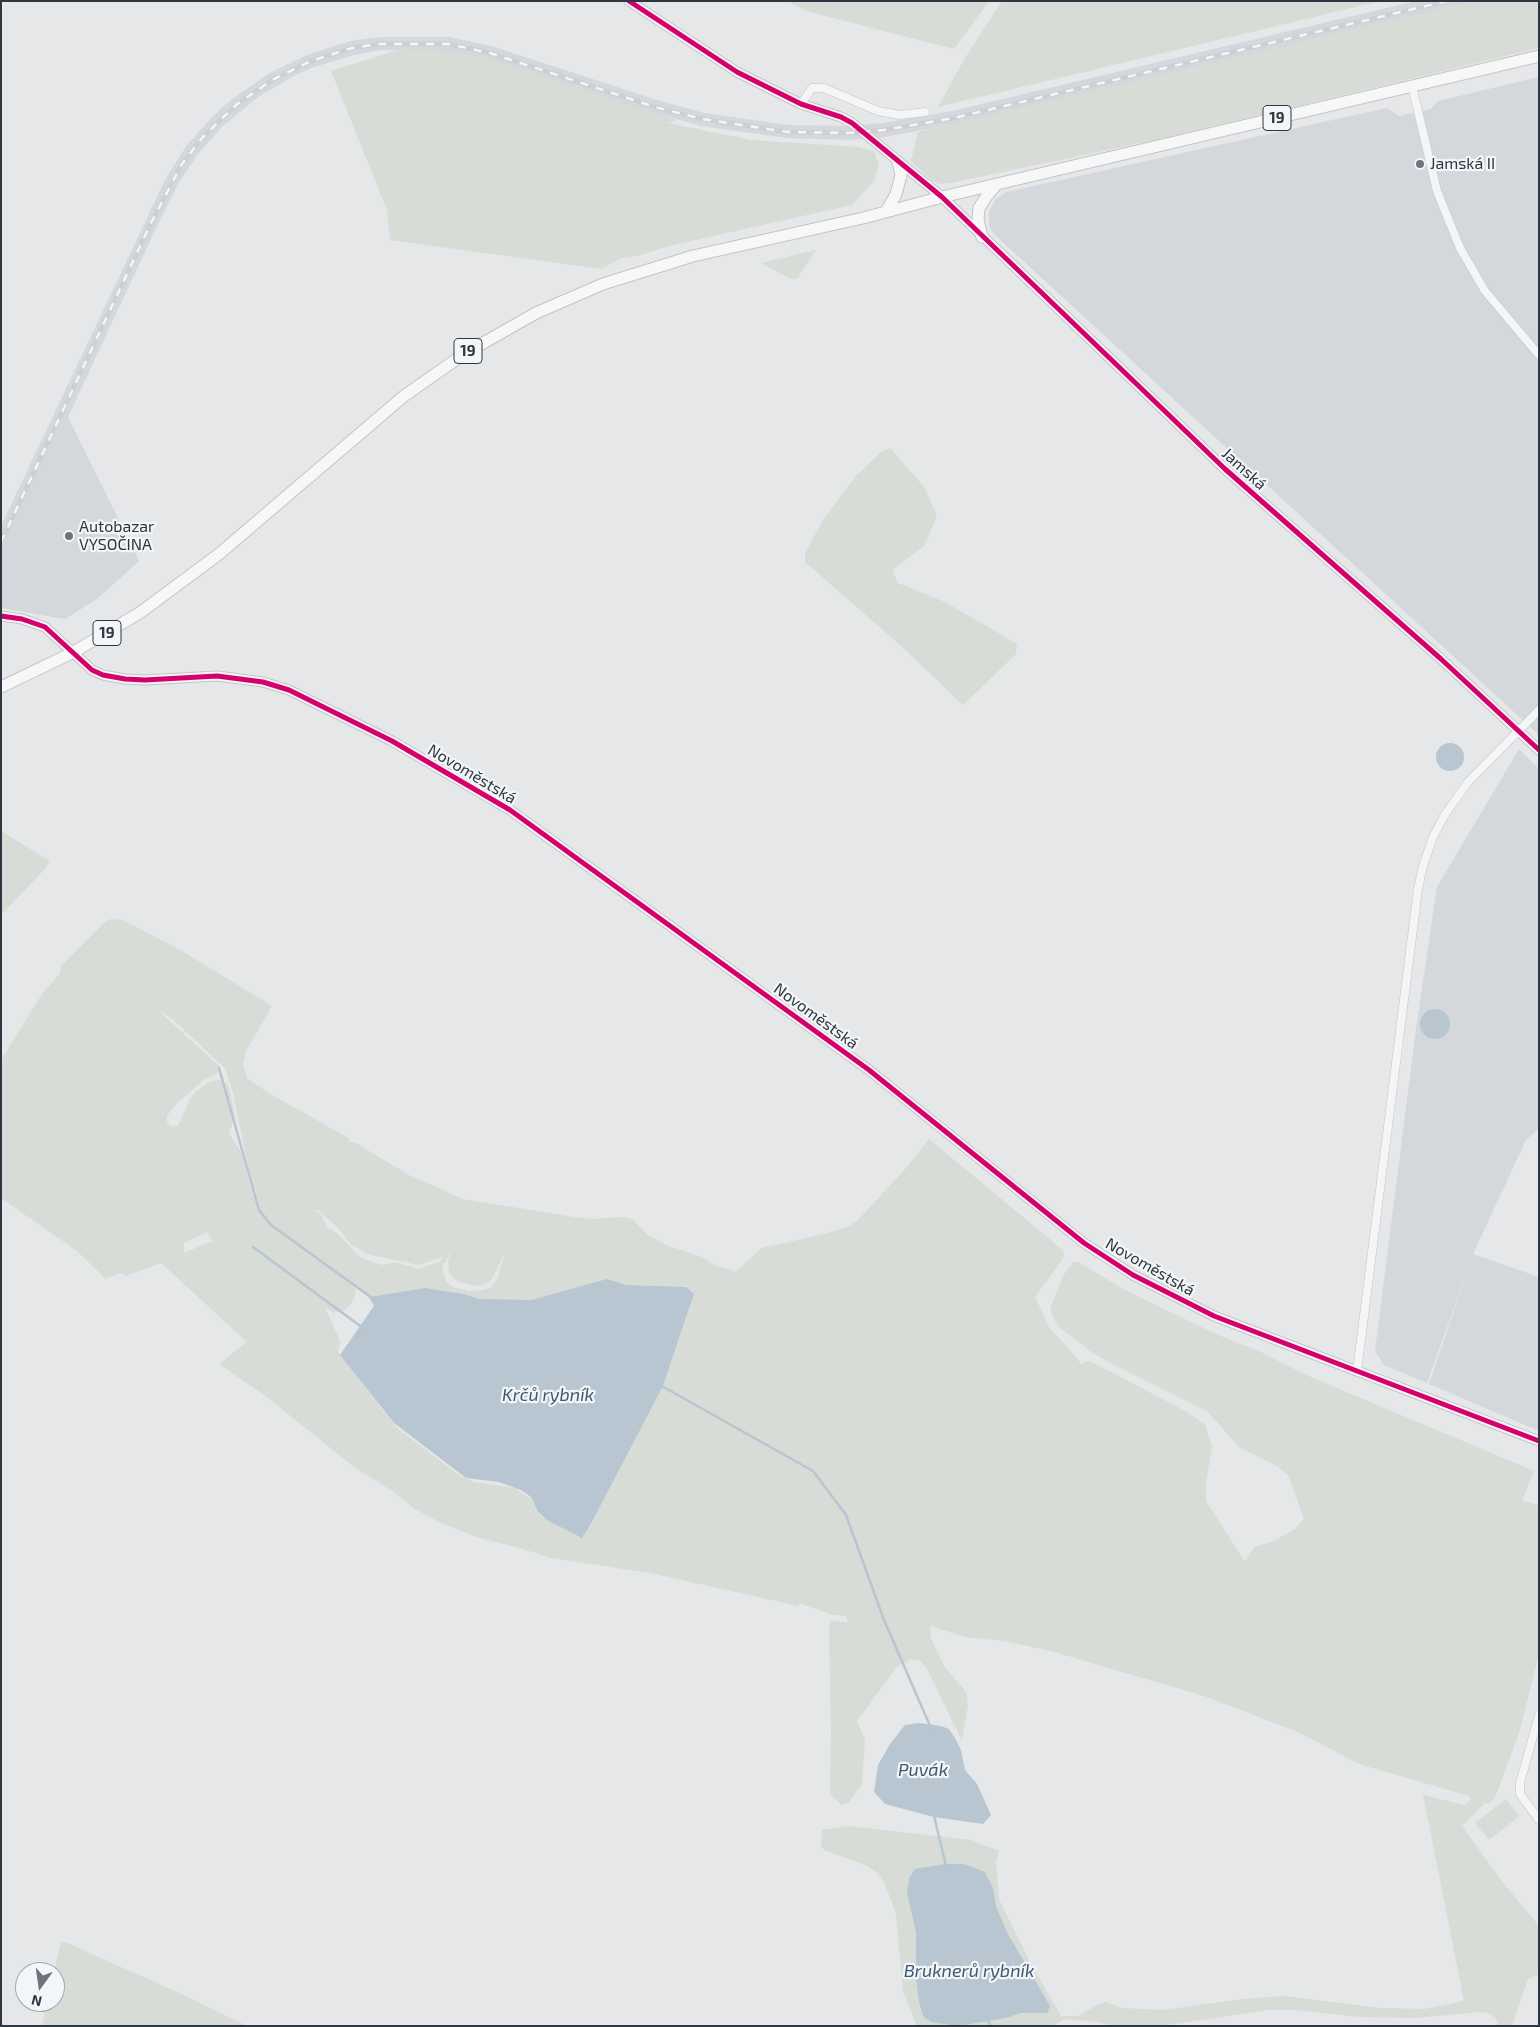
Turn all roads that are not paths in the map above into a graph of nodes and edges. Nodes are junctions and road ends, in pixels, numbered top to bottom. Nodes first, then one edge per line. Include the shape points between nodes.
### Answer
1 (629, 1) edge
2 (1539, 56) edge
3 (1412, 86) junction
4 (801, 104) junction
5 (925, 112) dead end
6 (898, 162) junction
7 (996, 185) junction
8 (942, 198) junction
9 (886, 212) junction
10 (982, 236) junction
11 (1539, 355) edge
12 (1, 616) edge
13 (72, 653) junction
14 (1, 687) edge
15 (1539, 710) edge
16 (1517, 729) junction
17 (1539, 750) edge
18 (1357, 1371) junction
19 (1539, 1441) edge
20 (1539, 1715) edge
21 (1539, 1820) edge

1 - 4 street, Jamská via 737,72
2 - 3 main road, 19
3 - 7 main road, 19
3 - 11 street via 1437,191 1460,248 1486,290
4 - 5 street via 812,88 824,88 878,111 900,115
4 - 6 street, Jamská via 841,117
6 - 8 street, Jamská
6 - 9 main road via 901,175 896,194
7 - 8 main road, 19
7 - 10 main road via 980,208 978,220
8 - 9 main road, 19
8 - 10 street, Jamská
9 - 13 main road, 19 via 693,256 603,284 536,313 464,354 404,396 219,554 141,612
10 - 16 street, Jamská via 1225,470
12 - 13 street, Novoměstská via 45,627
13 - 14 main road, 19
13 - 18 street, Novoměstská via 92,670 112,678 145,680 217,676 263,682 289,690 392,741 534,827 869,1070 1116,1264 1156,1289 1214,1316
15 - 16 street
16 - 17 street, Jamská
16 - 18 street via 1468,782 1444,816 1423,866
18 - 19 street, Novoměstská
20 - 21 street via 1520,1783 1520,1794

